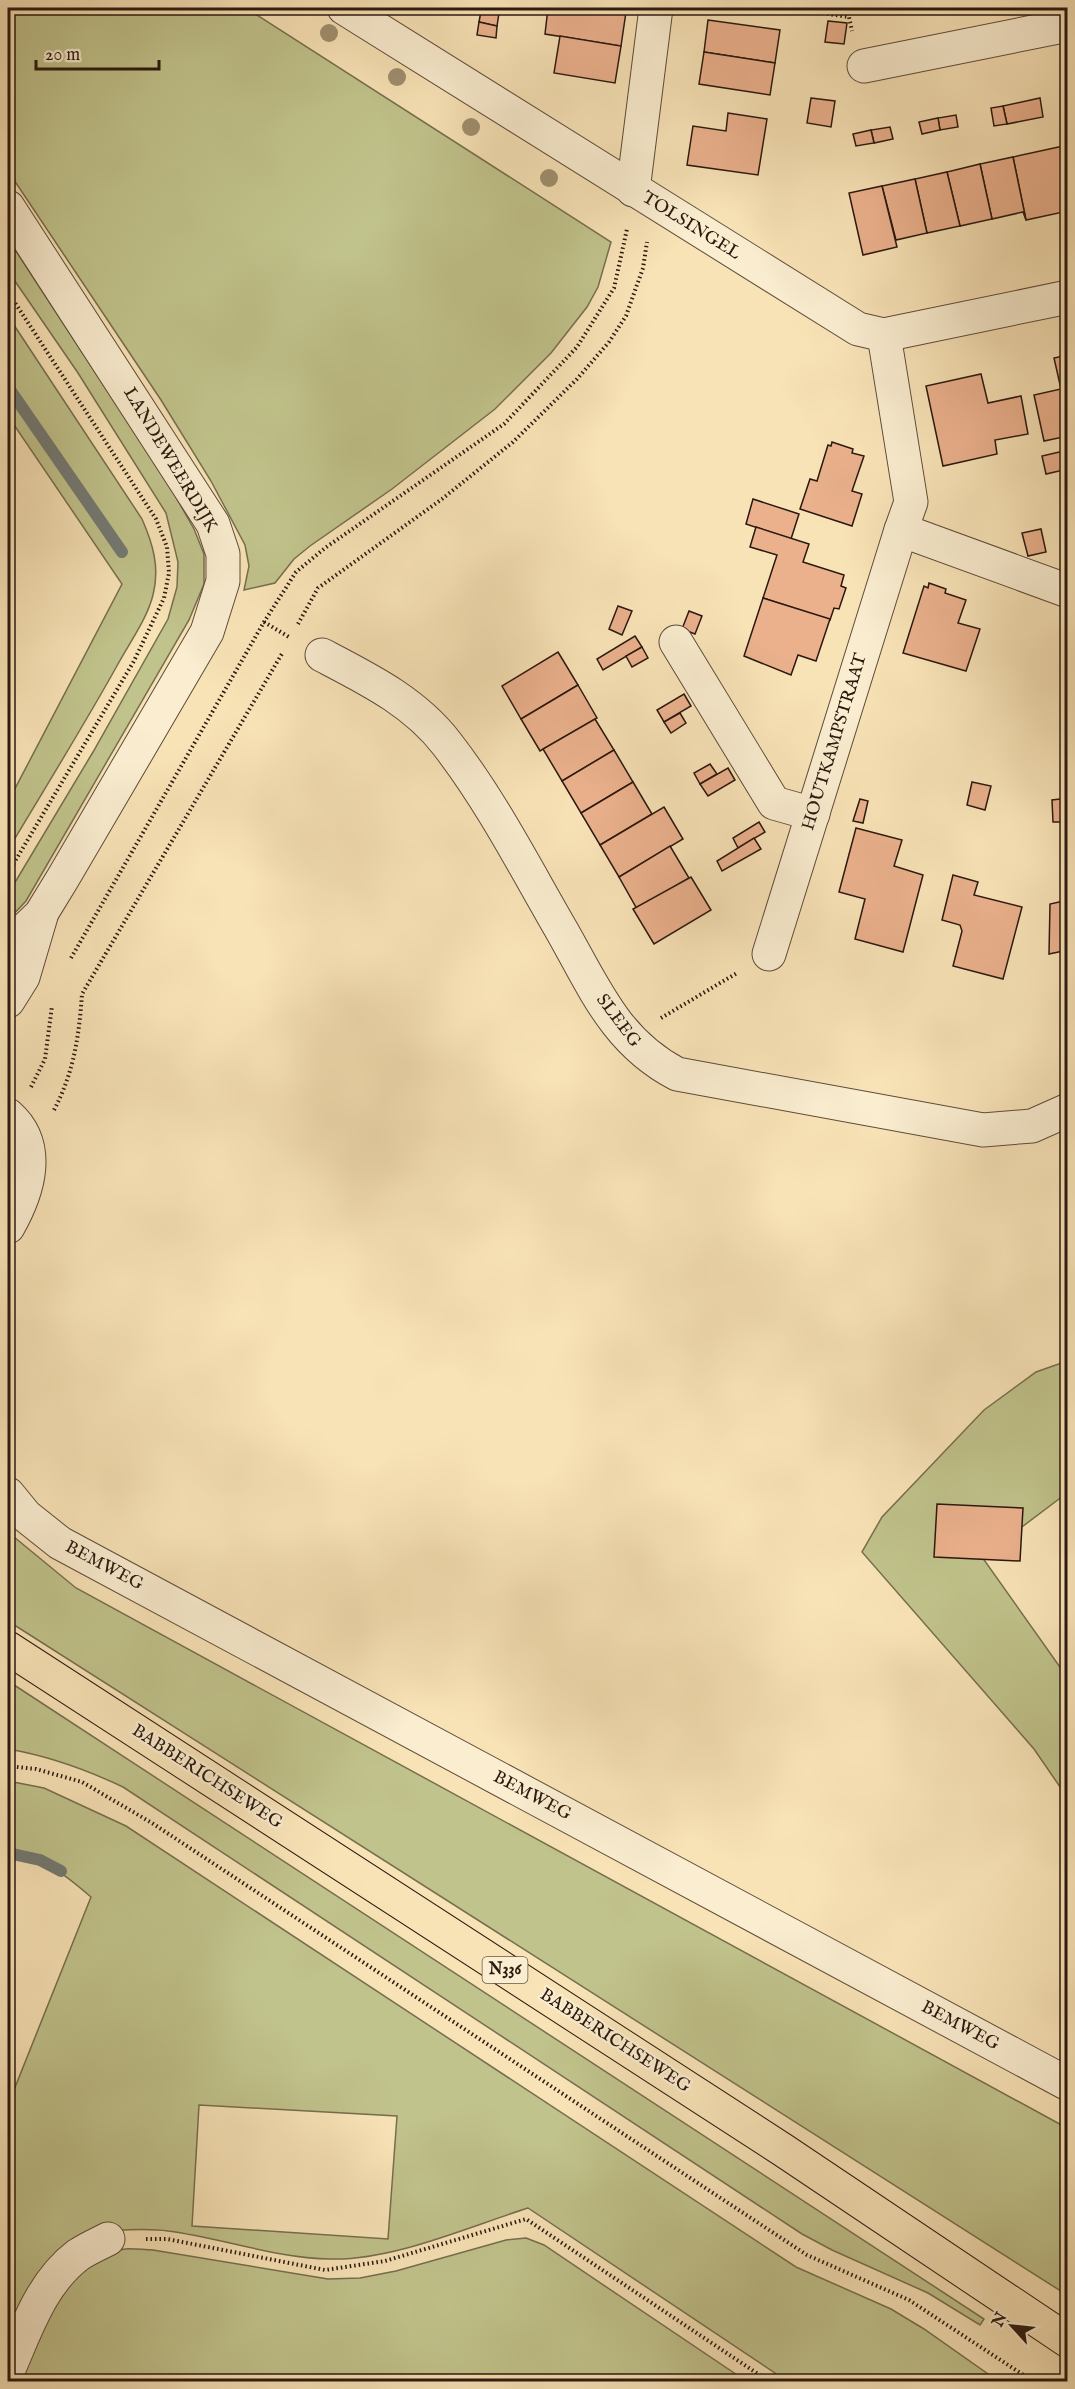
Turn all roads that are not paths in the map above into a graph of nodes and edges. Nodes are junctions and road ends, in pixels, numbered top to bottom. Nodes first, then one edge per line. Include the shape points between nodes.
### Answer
1 (344, 8) edge
2 (656, 8) edge
3 (1068, 25) edge
4 (864, 66) road end
5 (633, 190) junction
6 (8, 207) edge
7 (1068, 297) edge
8 (885, 335) junction
9 (901, 530) junction
10 (1068, 591) edge
11 (676, 642) dead end
12 (322, 655) dead end
13 (813, 814) junction
14 (41, 914) junction
15 (8, 946) edge
16 (770, 954) road end
17 (8, 1001) edge
18 (1068, 1110) edge
19 (9, 1116) edge
20 (8, 1227) edge
21 (8, 1494) edge
22 (8, 1647) edge
23 (1068, 2084) edge
24 (108, 2239) road end
25 (1068, 2341) edge
26 (8, 2371) edge

1 - 5 street, TOLSINGEL
2 - 5 street
3 - 4 street
5 - 8 street, TOLSINGEL via 858,329
6 - 14 street, LANDEWEERDIJK via 213,524 223,554 223,581 207,632
7 - 8 street, TOLSINGEL
8 - 9 street, HOUTKAMPSTRAAT via 911,502
9 - 10 street
9 - 13 street, HOUTKAMPSTRAAT
11 - 13 street via 774,803
12 - 18 street, SLEEG via 389,691 425,719 447,744 495,816 602,1001 627,1038 651,1061 677,1074 983,1130 1032,1126
13 - 16 street, HOUTKAMPSTRAAT
14 - 15 street, LANDEWEERDIJK
14 - 17 street, LANDEWEERDIJK via 23,977
19 - 20 street via 28,1141 29,1159 27,1185
21 - 23 street, BEMWEG via 26,1516 60,1543
22 - 25 main road, BABBERICHSEWEG / N336 via 783,2150
24 - 26 street via 79,2254 58,2274 39,2302

